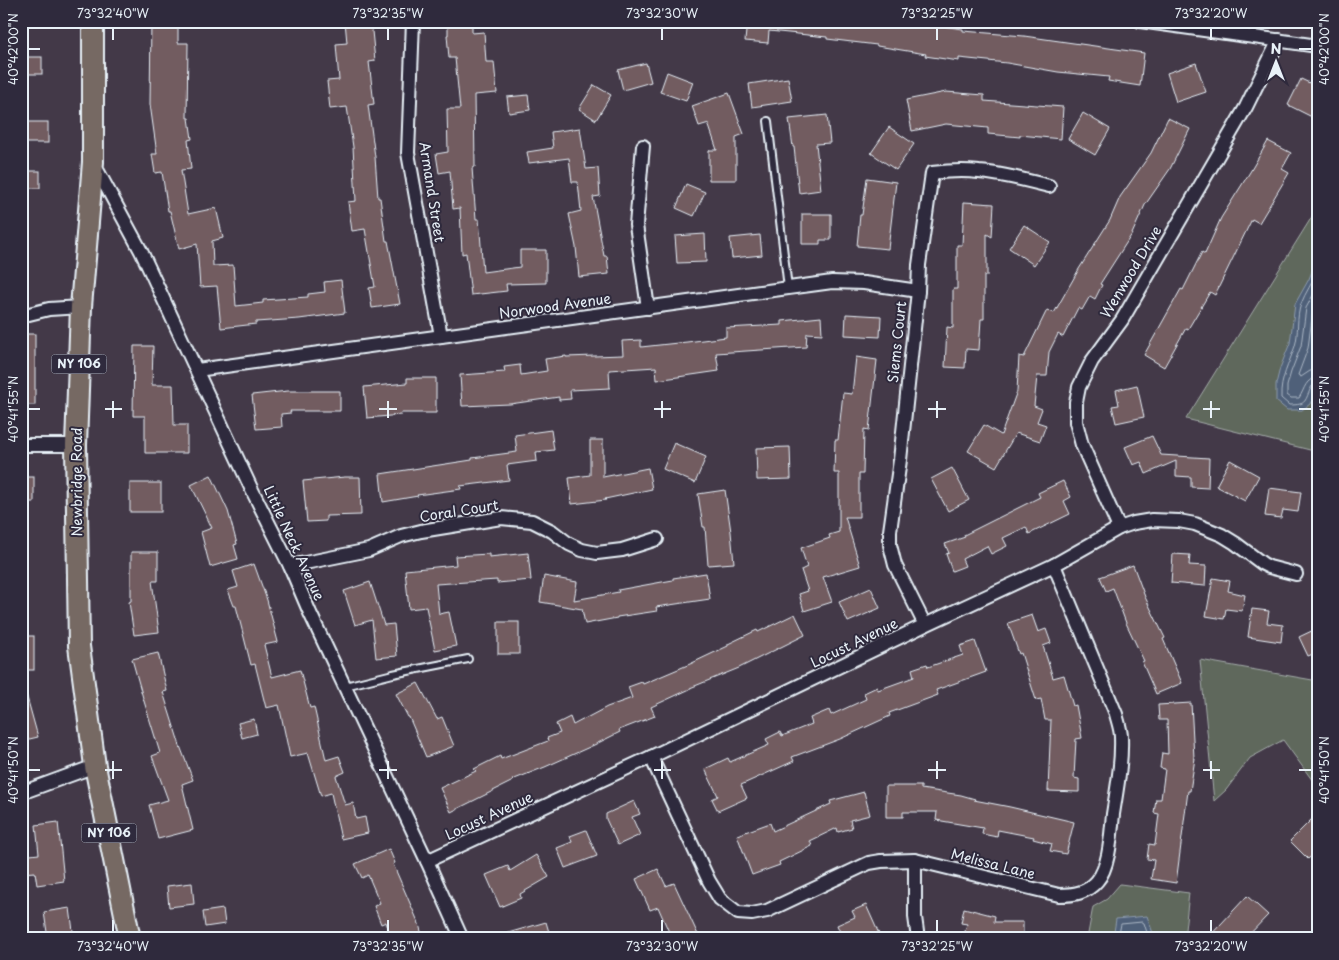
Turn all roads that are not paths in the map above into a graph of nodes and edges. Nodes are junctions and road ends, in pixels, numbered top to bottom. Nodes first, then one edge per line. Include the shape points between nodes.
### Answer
1 (93, 21) edge
2 (413, 21) edge
3 (1140, 21) edge
4 (1279, 40) junction
5 (1318, 46) edge
6 (768, 121) dead end
7 (643, 146) dead end
8 (93, 162) junction
9 (1049, 186) dead end
10 (788, 288) junction
11 (918, 291) junction
12 (81, 307) junction
13 (648, 308) junction
14 (21, 316) edge
15 (441, 336) junction
16 (197, 370) junction
17 (21, 445) edge
18 (76, 445) junction
19 (1119, 528) junction
20 (657, 539) dead end
21 (290, 566) junction
22 (1054, 566) junction
23 (1296, 574) dead end
24 (925, 625) junction
25 (468, 659) dead end
26 (345, 686) junction
27 (651, 757) junction
28 (95, 766) junction
29 (21, 793) edge
30 (915, 860) junction
31 (428, 862) junction
32 (130, 939) edge
33 (462, 939) edge
34 (918, 939) edge

1 - 8 main road, Newbridge Road / NY 106
2 - 15 street, Armand Street via 408,153
3 - 4 street
4 - 5 street
4 - 19 street, Wenwood Drive via 1241,115 1122,320 1092,361 1079,387 1076,422 1082,445
6 - 10 lane
7 - 13 street via 636,225
8 - 12 main road, Newbridge Road / NY 106
8 - 16 street, Little Neck Avenue via 141,251
9 - 11 street, Siems Court via 979,172 932,172
10 - 11 street, Norwood Avenue via 832,282
10 - 13 street, Norwood Avenue
11 - 24 street, Siems Court via 890,545 895,565
12 - 14 street via 49,309
12 - 18 main road, Newbridge Road / NY 106
13 - 15 street, Norwood Avenue
15 - 16 street, Norwood Avenue
16 - 21 street, Little Neck Avenue
17 - 18 street
18 - 28 main road, Newbridge Road / NY 106 via 79,646
19 - 22 street, Locust Avenue
19 - 23 street, Locust Avenue via 1152,520 1194,524 1222,535 1269,567
20 - 21 street, Coral Court via 597,554 569,544 532,521 501,518 421,531 369,550
21 - 26 street, Little Neck Avenue
22 - 24 street, Locust Avenue
22 - 30 street, Melissa Lane via 1116,714 1121,734 1120,770 1108,854 1102,873 1086,890 1059,895
24 - 27 street, Locust Avenue
25 - 26 lane
26 - 31 street, Little Neck Avenue
27 - 30 street, Melissa Lane via 709,881 720,899 738,913 767,911 869,863
27 - 31 street, Locust Avenue
28 - 29 street
28 - 32 main road, Newbridge Road / NY 106
30 - 34 street
31 - 33 street, Little Neck Avenue

